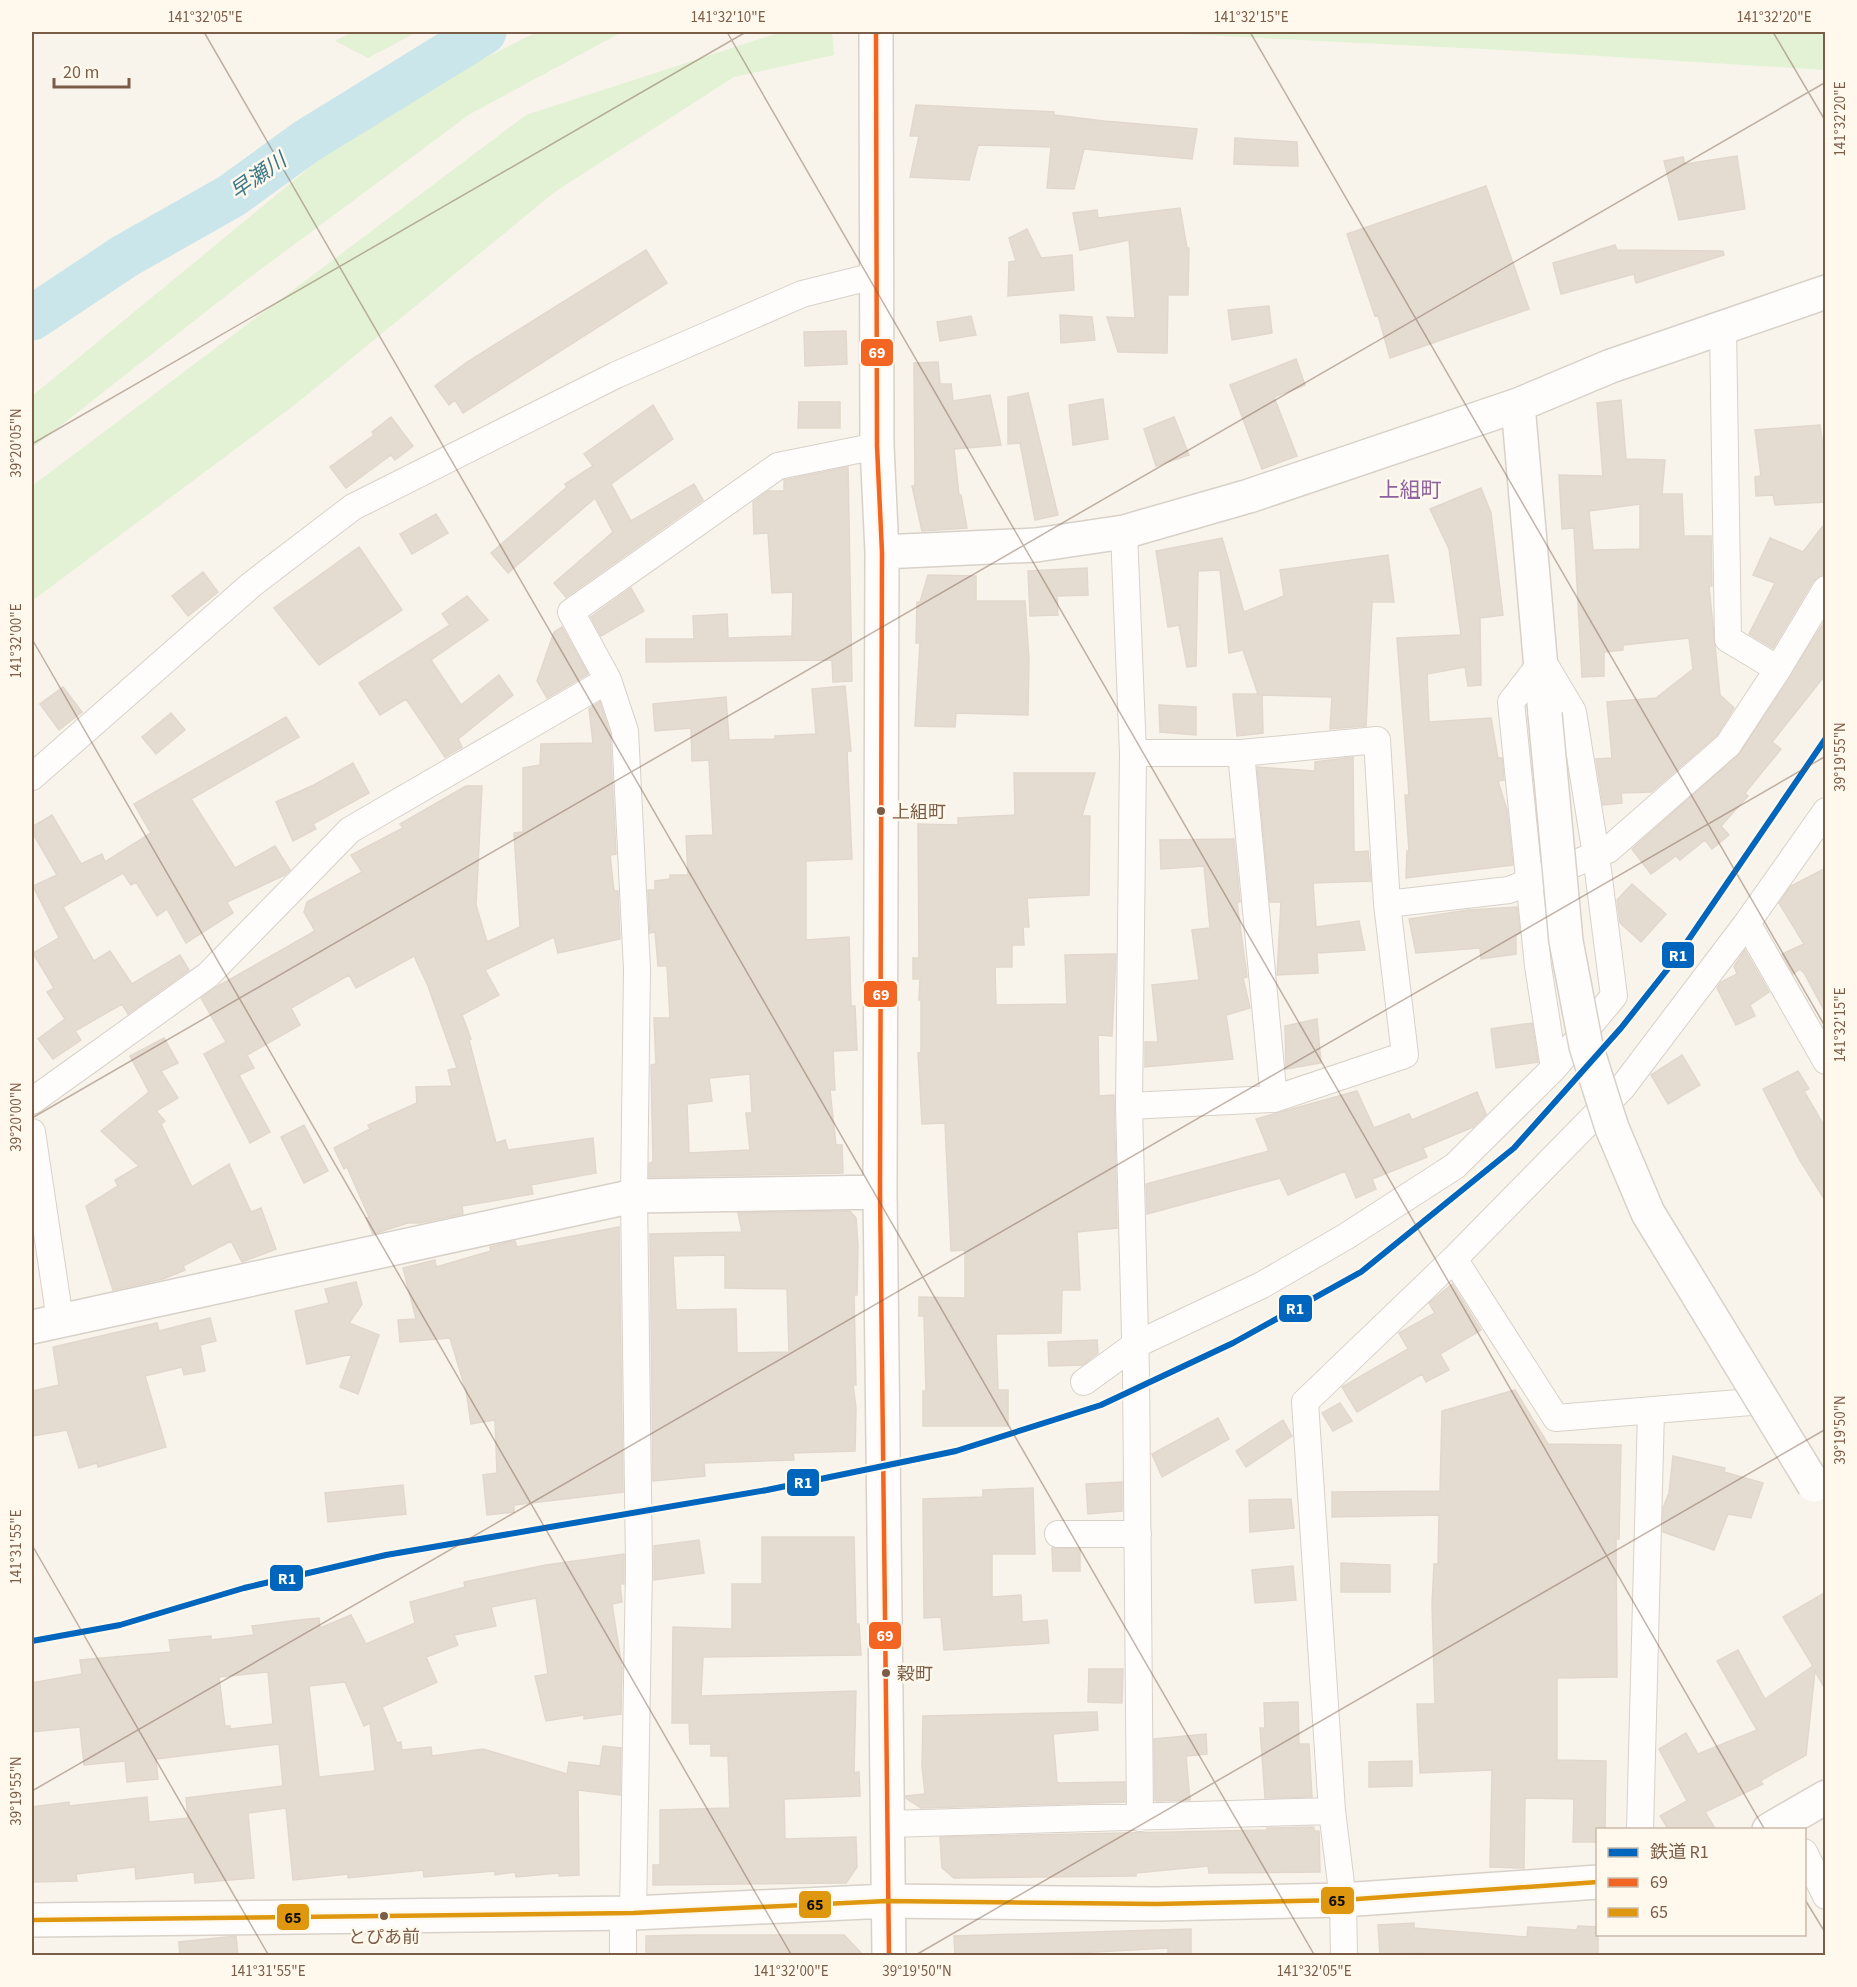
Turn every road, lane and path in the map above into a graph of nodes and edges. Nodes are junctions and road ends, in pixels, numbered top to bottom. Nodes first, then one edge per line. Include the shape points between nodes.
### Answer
1 (876, 32) edge
2 (878, 275) junction
3 (1826, 292) edge
4 (1723, 329) junction
5 (1518, 405) junction
6 (877, 446) junction
7 (1124, 532) junction
8 (882, 552) junction
9 (1826, 589) edge
10 (1540, 660) junction
11 (1778, 669) junction
12 (608, 680) junction
13 (1133, 753) junction
14 (1241, 753) junction
15 (32, 777) edge
16 (1826, 811) edge
17 (1596, 855) junction
18 (1531, 881) junction
19 (1387, 904) junction
20 (1748, 923) junction
21 (1825, 1057) edge
22 (1554, 1068) junction
23 (1274, 1099) junction
24 (32, 1101) edge
25 (1129, 1106) junction
26 (32, 1132) edge
27 (880, 1192) junction
28 (634, 1196) junction
29 (1454, 1259) junction
30 (46, 1323) edge
31 (1135, 1345) junction
32 (1084, 1382) dead end
33 (1763, 1401) junction
34 (1652, 1411) junction
35 (1820, 1494) edge
36 (1058, 1534) dead end
37 (1138, 1534) junction
38 (1826, 1797) edge
39 (1332, 1811) junction
40 (1140, 1818) junction
41 (888, 1824) junction
42 (1784, 1826) edge
43 (1640, 1828) edge
44 (1806, 1856) edge
45 (1596, 1882) edge
46 (1826, 1896) edge
47 (1343, 1900) junction
48 (887, 1901) junction
49 (628, 1913) junction
50 (32, 1920) edge
51 (623, 1956) edge
52 (889, 1956) edge
53 (1344, 1956) edge

1 - 2 street
2 - 6 street
2 - 15 street via 802,294 616,375 353,507 251,585
3 - 4 street
4 - 5 street via 1611,366
4 - 11 street via 1728,639
5 - 7 street via 1249,496
5 - 10 street
6 - 8 street
6 - 12 street via 778,466 571,612
7 - 8 street via 1036,545
7 - 13 street
8 - 27 street
9 - 11 street
10 - 17 street via 1573,712
10 - 18 street via 1511,702
10 - 33 street, bridge via 1566,941 1586,1046 1648,1213
11 - 17 street via 1728,745 1608,850
12 - 24 street via 350,830 208,975
12 - 28 street via 625,731 637,969
13 - 14 street
13 - 25 street
14 - 19 street via 1377,740
14 - 23 street
16 - 20 street
17 - 18 street
17 - 22 street via 1614,996
18 - 19 street via 1509,890
18 - 22 street via 1538,966
19 - 23 street via 1405,1055
20 - 21 street
20 - 29 street via 1622,1088
22 - 31 street via 1455,1166 1345,1238 1262,1285
23 - 25 street
25 - 31 street
26 - 30 street
27 - 28 street
27 - 41 street
28 - 30 street
28 - 49 street via 639,1567
29 - 34 street via 1556,1418
29 - 39 street via 1305,1402
31 - 32 street
31 - 37 street
33 - 34 street
33 - 35 street, bridge
34 - 43 street
36 - 37 street
37 - 40 street
38 - 42 street
39 - 40 street
39 - 47 street
40 - 41 street
41 - 48 street
44 - 46 street
45 - 47 street
47 - 48 street via 1157,1904
47 - 53 street
48 - 49 street
48 - 52 street
49 - 50 street
49 - 51 street

